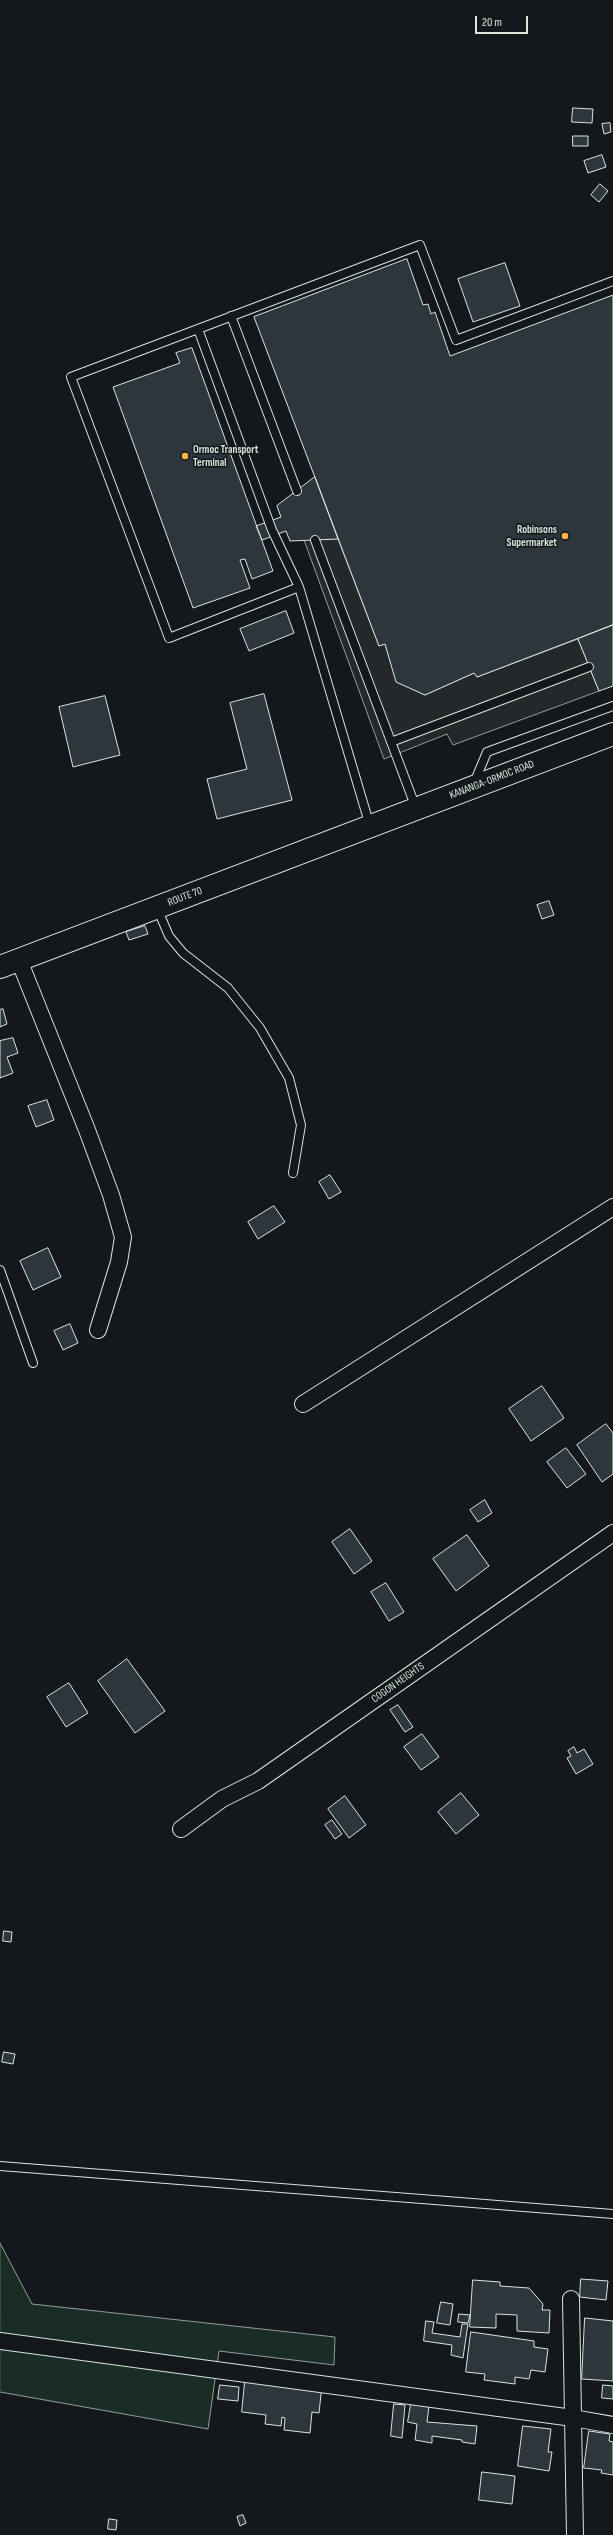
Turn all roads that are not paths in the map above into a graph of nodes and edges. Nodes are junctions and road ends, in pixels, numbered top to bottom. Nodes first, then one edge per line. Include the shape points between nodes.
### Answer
1 (613, 281) edge
2 (231, 316) junction
3 (198, 329) junction
4 (297, 491) dead end
5 (315, 540) dead end
6 (299, 587) junction
7 (589, 667) dead end
8 (613, 706) edge
9 (613, 734) edge
10 (391, 742) junction
11 (472, 788) junction
12 (416, 809) junction
13 (370, 826) junction
14 (156, 908) junction
15 (9, 964) edge
16 (293, 1173) dead end
17 (613, 1207) edge
18 (0, 1270) edge
19 (98, 1330) dead end
20 (33, 1363) dead end
21 (303, 1404) dead end
22 (613, 1533) edge
23 (181, 1829) dead end
24 (0, 2166) edge
25 (613, 2214) edge
26 (571, 2298) dead end
27 (0, 2341) edge
28 (573, 2418) junction
29 (613, 2425) edge
30 (576, 2535) edge

1 - 2 lane via 456,340 420,245
2 - 3 lane
2 - 4 lane
3 - 6 lane via 272,530
3 - 6 lane via 71,377 169,638
5 - 10 lane
6 - 13 lane
7 - 10 lane
8 - 11 lane via 487,752
9 - 11 highway, KANANGA-ORMOC ROAD
10 - 12 lane
11 - 12 highway, KANANGA-ORMOC ROAD
12 - 13 highway, KANANGA-ORMOC ROAD
13 - 14 highway, ROUTE 70
14 - 15 highway, ROUTE 70
14 - 16 lane via 169,936 183,953 228,988 260,1028 289,1078 301,1125
15 - 19 street via 87,1130 111,1195 123,1237 119,1262
17 - 21 street
18 - 20 lane
22 - 23 street, COGON HEIGHTS via 258,1782 222,1800
24 - 25 lane
26 - 28 street
27 - 28 street
28 - 29 street
28 - 30 street

